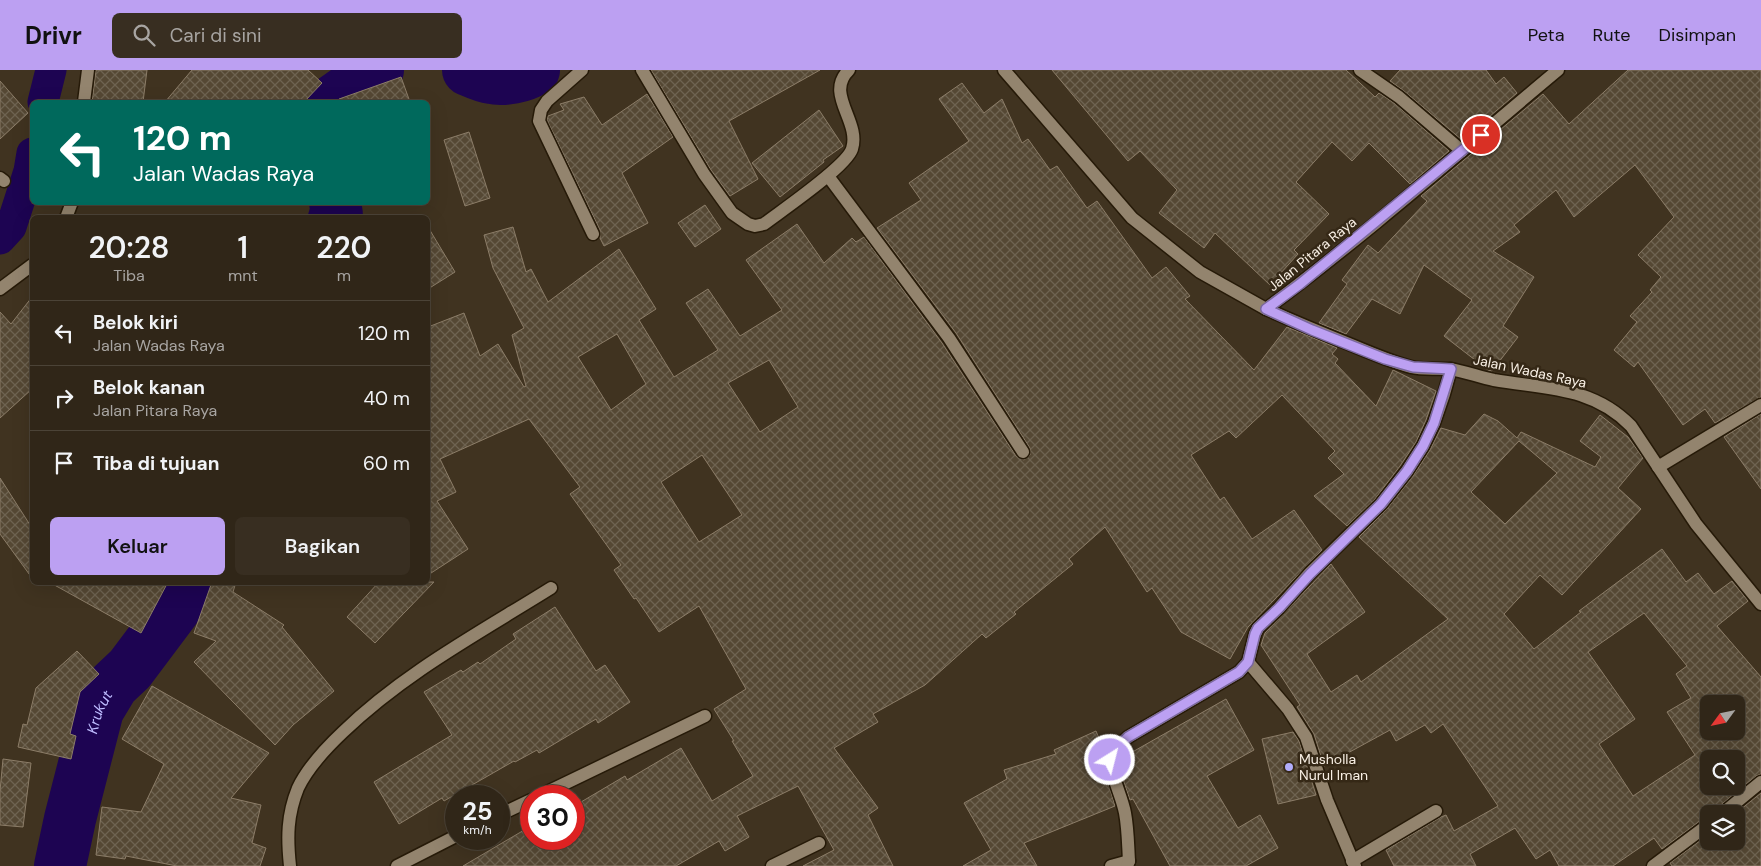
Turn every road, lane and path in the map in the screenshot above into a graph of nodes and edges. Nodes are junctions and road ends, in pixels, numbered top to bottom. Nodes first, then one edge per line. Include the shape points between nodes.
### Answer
1 (88, 70) edge
2 (582, 70) edge
3 (642, 70) edge
4 (849, 70) edge
5 (1004, 70) edge
6 (1360, 70) edge
7 (1558, 70) edge
8 (84, 100) edge
9 (1462, 152) junction
10 (828, 176) junction
11 (593, 234) dead end
12 (30, 266) edge
13 (0, 289) edge
14 (1266, 309) junction
15 (1451, 369) junction
16 (1761, 405) edge
17 (1023, 452) dead end
18 (1658, 467) junction
19 (551, 588) dead end
20 (1761, 604) edge
21 (1248, 662) junction
22 (705, 716) dead end
23 (1761, 782) edge
24 (562, 785) edge
25 (1733, 805) edge
26 (1436, 811) dead end
27 (1700, 831) edge
28 (445, 842) edge
29 (819, 843) dead end
30 (1128, 863) edge
31 (1353, 863) edge
32 (290, 866) edge
33 (397, 866) edge
34 (772, 866) edge
35 (1111, 866) edge
36 (1653, 866) edge

1 - 8 street
2 - 11 street via 547,101 539,121
3 - 10 street via 704,174 732,213 748,224 764,224
4 - 10 street via 840,80 839,89 853,136 852,149
5 - 14 street, Jalan Pitara Raya via 1132,218 1200,272
6 - 9 street via 1399,97
7 - 9 street, Jalan Pitara Raya
9 - 14 street, Jalan Pitara Raya
10 - 17 street via 949,338
12 - 13 street
14 - 15 street, Jalan Wadas Raya via 1385,359 1413,367
15 - 18 street, Jalan Wadas Raya via 1494,380 1569,392 1606,405 1631,426
15 - 21 street via 1434,423 1407,471 1381,504 1258,628
16 - 18 street
18 - 20 street, Jalan Wadas Raya via 1696,524
19 - 32 street via 413,674 330,745 299,786 292,804 287,834
21 - 30 street via 1239,672 1128,737 1112,752 1111,768 1125,814
21 - 31 street via 1288,708 1306,738
22 - 24 street
23 - 25 street
26 - 31 street
27 - 36 street
28 - 33 street
29 - 34 street
30 - 35 street

